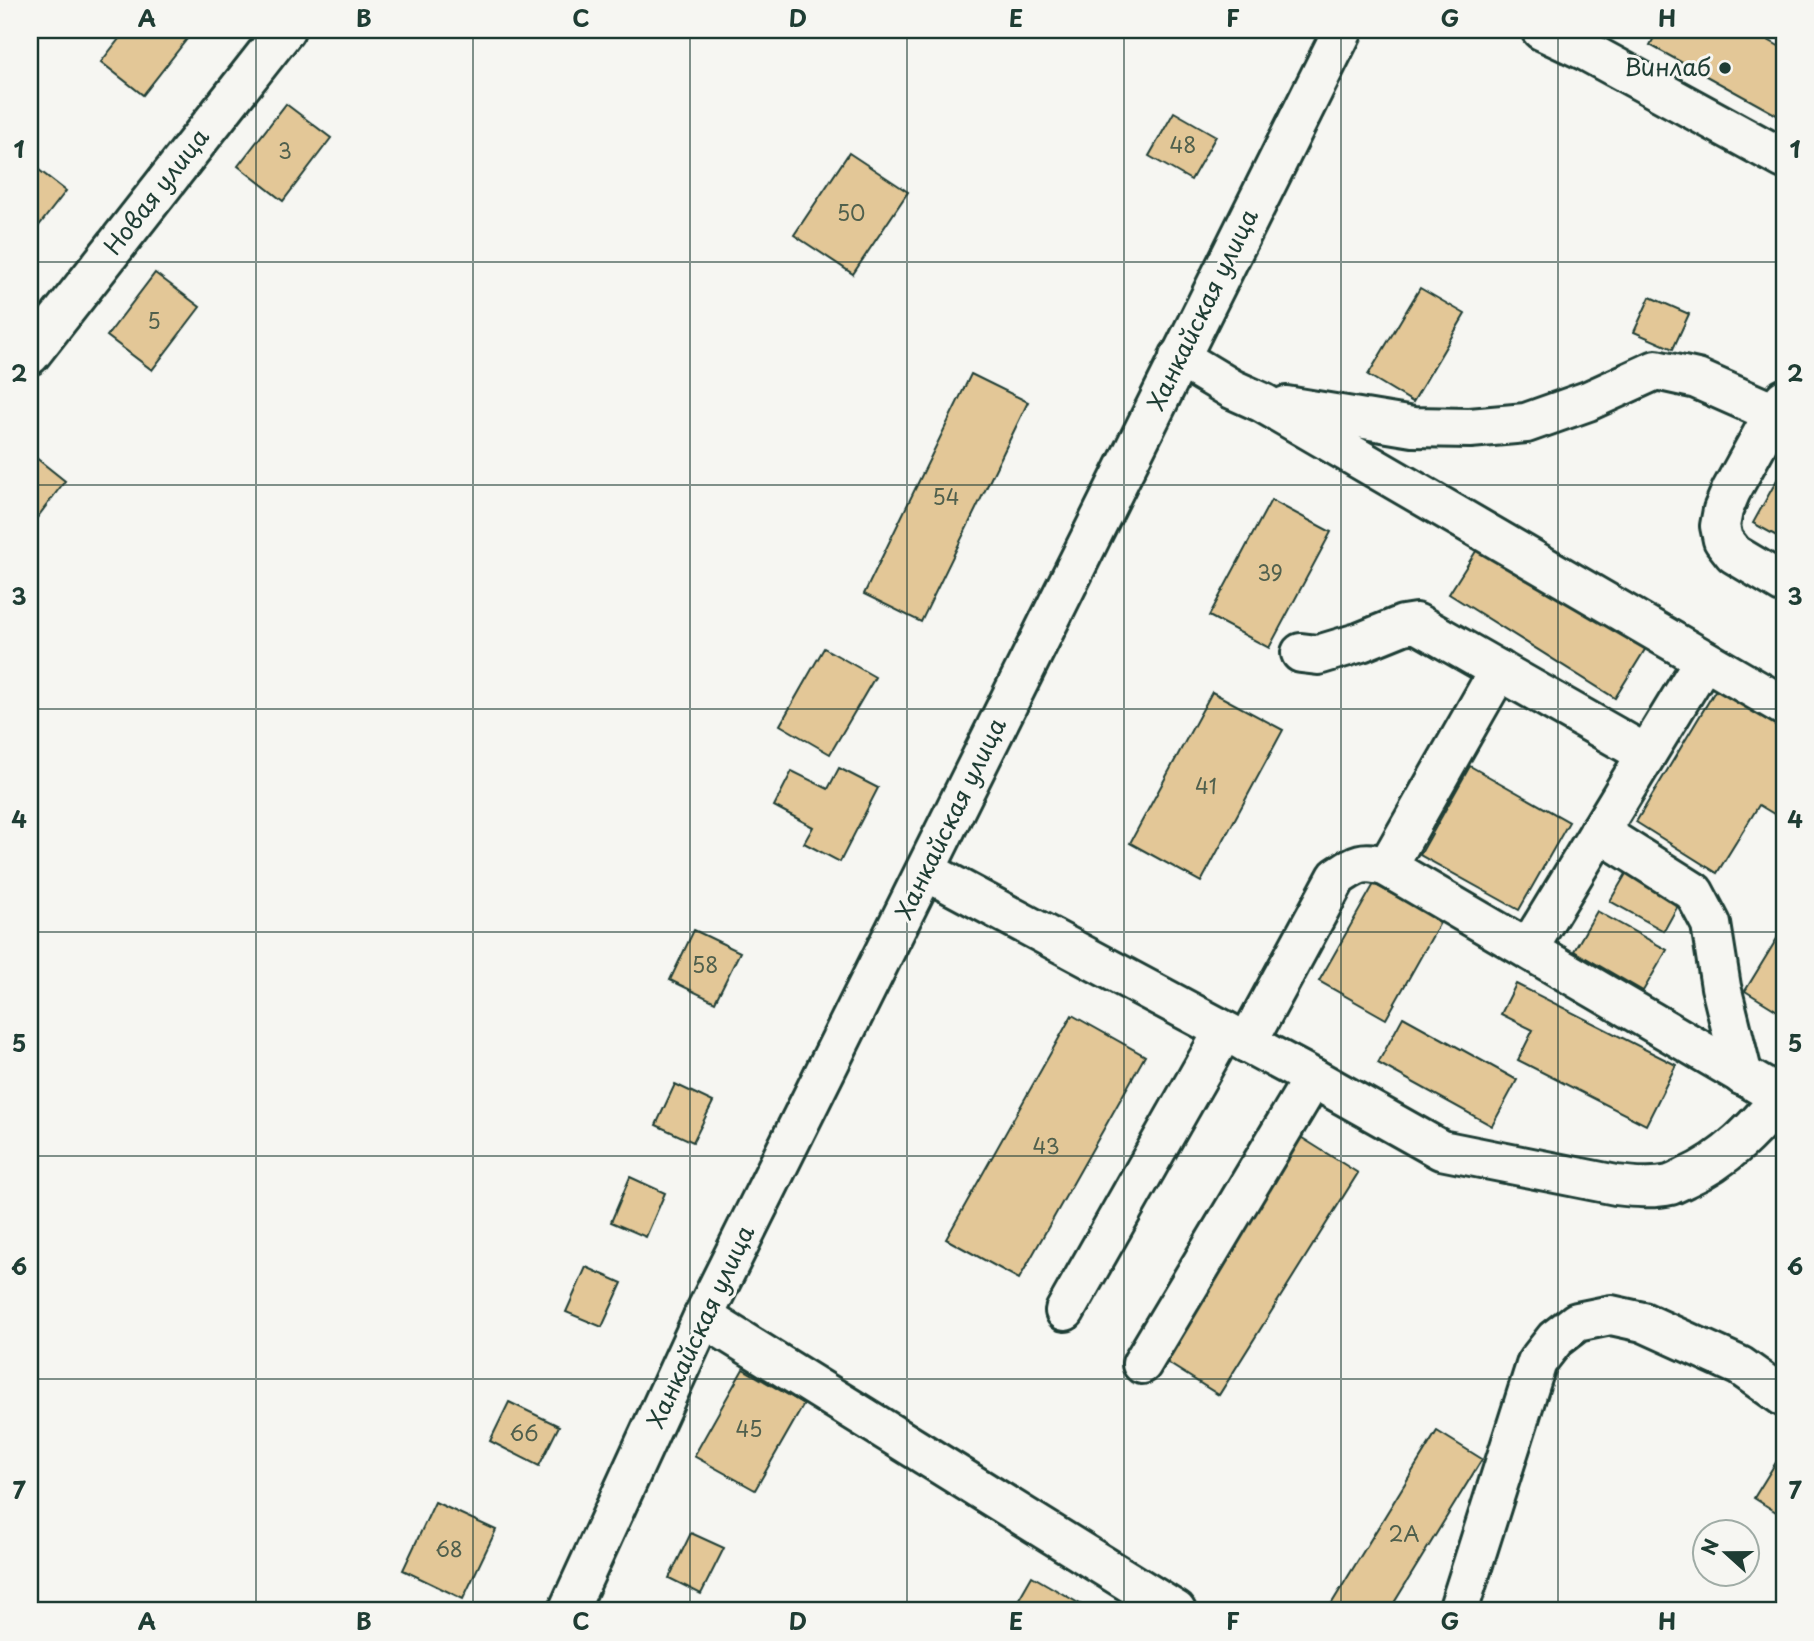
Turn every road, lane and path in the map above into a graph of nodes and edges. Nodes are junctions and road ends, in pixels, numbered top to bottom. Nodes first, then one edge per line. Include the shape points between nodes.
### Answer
1 (285, 30) edge
2 (1343, 30) edge
3 (1541, 30) edge
4 (1784, 159) edge
5 (30, 355) edge
6 (1179, 357) junction
7 (1263, 403) junction
8 (1779, 406) edge
9 (1784, 583) edge
10 (1301, 653) dead end
11 (1704, 660) junction
12 (1499, 670) junction
13 (1784, 706) edge
14 (1646, 754) junction
15 (1599, 832) junction
16 (1387, 867) junction
17 (926, 870) junction
18 (1528, 949) junction
19 (1235, 1037) junction
20 (1743, 1076) junction
21 (1313, 1078) junction
22 (1783, 1097) edge
23 (1065, 1311) dead end
24 (703, 1317) junction
25 (1142, 1364) dead end
26 (1784, 1396) edge
27 (568, 1611) edge
28 (1176, 1611) edge
29 (1458, 1611) edge

1 - 5 street, Новая улица
2 - 6 street, Ханкайская улица
3 - 4 street
6 - 7 street
6 - 17 street, Ханкайская улица
7 - 8 street via 1413,427 1526,424 1657,370
7 - 11 street
8 - 9 street via 1731,491 1720,526 1723,540 1734,554
10 - 12 street via 1318,655 1416,623
11 - 13 street
11 - 14 street
12 - 14 street
12 - 16 street
14 - 15 street
15 - 18 street
15 - 20 street via 1694,892 1710,924
16 - 18 street
16 - 19 street via 1357,864 1337,877
17 - 19 street
17 - 24 street, Ханкайская улица
18 - 20 street
19 - 21 street
19 - 23 street
20 - 22 street
21 - 22 street via 1441,1150 1642,1187 1671,1185 1720,1159
21 - 25 street
24 - 27 street, Ханкайская улица
24 - 28 street
26 - 29 street via 1740,1366 1643,1322 1611,1315 1577,1322 1555,1339 1537,1362

